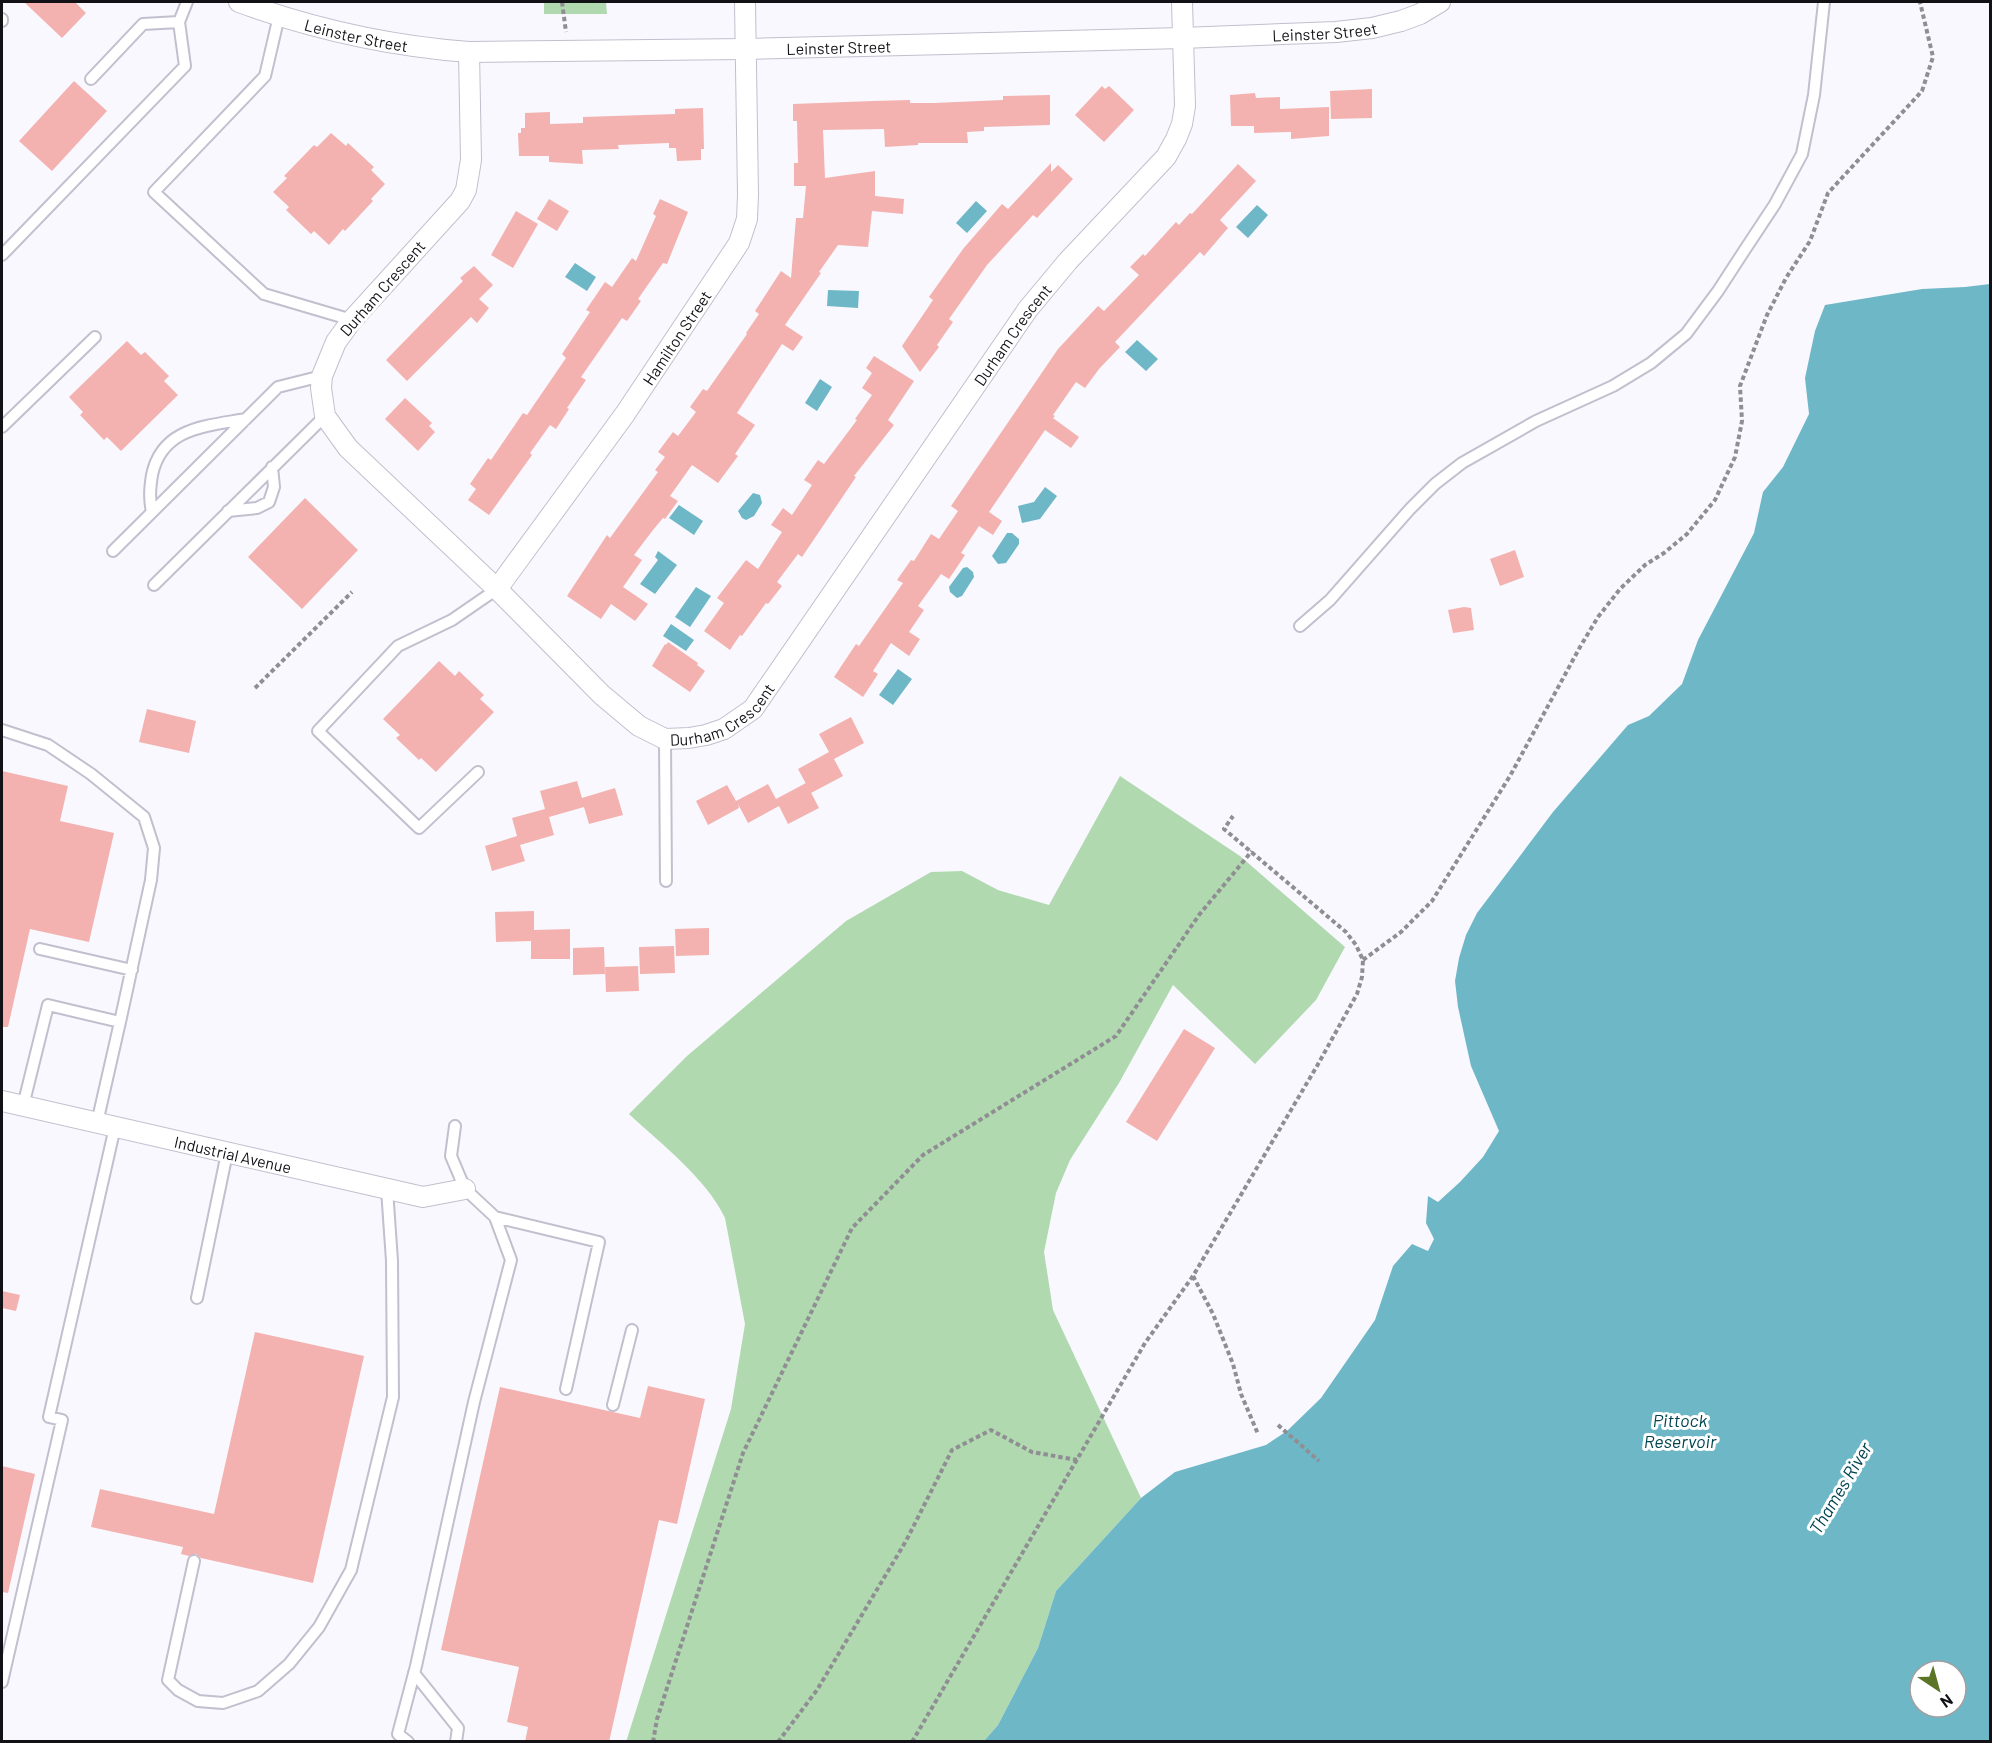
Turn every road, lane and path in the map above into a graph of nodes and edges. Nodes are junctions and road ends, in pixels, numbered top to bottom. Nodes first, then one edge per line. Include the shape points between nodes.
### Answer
1 (187, 2) edge
2 (239, 2) edge
3 (562, 2) edge
4 (745, 2) edge
5 (1182, 2) edge
6 (1440, 2) edge
7 (1824, 2) edge
8 (1920, 2) edge
9 (279, 16) junction
10 (179, 22) junction
11 (1182, 38) junction
12 (747, 49) junction
13 (568, 51) junction
14 (469, 52) junction
15 (91, 79) dead end
16 (2, 255) edge
17 (352, 320) junction
18 (95, 337) dead end
19 (322, 376) junction
20 (325, 416) junction
21 (246, 419) junction
22 (2, 427) edge
23 (272, 467) junction
24 (228, 511) junction
25 (152, 512) junction
26 (113, 551) dead end
27 (154, 585) dead end
28 (497, 589) junction
29 (352, 592) dead end
30 (1300, 626) dead end
31 (255, 688) dead end
32 (2, 730) edge
33 (665, 739) junction
34 (478, 772) dead end
35 (1233, 816) dead end
36 (1252, 851) junction
37 (666, 881) dead end
38 (40, 949) dead end
39 (1363, 960) junction
40 (132, 970) junction
41 (120, 1022) junction
42 (2, 1101) edge
43 (23, 1106) junction
44 (106, 1125) junction
45 (455, 1126) dead end
46 (227, 1153) junction
47 (387, 1189) junction
48 (465, 1189) junction
49 (495, 1217) junction
50 (1193, 1276) junction
51 (197, 1298) dead end
52 (632, 1330) dead end
53 (566, 1389) dead end
54 (613, 1405) dead end
55 (1278, 1425) dead end
56 (1258, 1434) dead end
57 (1077, 1460) junction
58 (1319, 1461) dead end
59 (194, 1562) dead end
60 (414, 1673) junction
61 (2, 1682) edge
62 (408, 1742) edge
63 (456, 1742) edge
64 (653, 1742) edge
65 (778, 1742) edge
66 (912, 1742) edge

1 - 10 lane
2 - 9 street, Leinster Street
3 - 13 path
4 - 12 street, Hamilton Street
5 - 11 street, Durham Crescent
6 - 11 street, Leinster Street via 1420,14 1372,28
7 - 30 lane via 1814,95 1802,154 1744,251 1686,334 1651,363 1613,386 1536,421 1462,463 1410,508 1330,600
8 - 39 path via 1933,57 1922,91 1828,193 1810,241 1767,315 1740,386 1742,421 1735,457 1715,500 1687,534 1645,565 1605,608 1510,776 1432,901 1401,932
9 - 14 street, Leinster Street via 366,39
9 - 17 lane via 264,76 154,192 264,294
10 - 15 lane via 143,24
10 - 16 lane via 185,66
11 - 12 street, Leinster Street
11 - 33 street, Durham Crescent via 1185,106 1182,124 1166,157 1028,309 753,709 724,729 689,738
12 - 13 street, Leinster Street
12 - 28 street, Hamilton Street via 748,195 740,243 625,414
13 - 14 street, Leinster Street
14 - 17 street, Durham Crescent via 471,160 466,190
17 - 19 street, Durham Crescent via 336,342
18 - 22 lane
19 - 20 street, Durham Crescent
19 - 21 lane via 278,387
20 - 23 lane
20 - 28 street, Durham Crescent via 348,448
21 - 25 lane
21 - 25 lane via 200,426 168,443 153,471 149,493
23 - 24 lane
23 - 24 lane via 274,487 268,502 258,508
24 - 27 lane
25 - 26 lane
28 - 33 street, Durham Crescent via 602,695 639,726
28 - 34 lane via 452,620 398,646 318,731 419,828
29 - 31 path
32 - 40 lane via 48,745 144,817 154,848
33 - 37 lane
35 - 36 path via 1224,829
36 - 39 path via 1346,932
36 - 64 path via 1199,915 1116,1036 923,1155 852,1228 743,1453 657,1719
38 - 40 lane
39 - 50 path via 1357,994
40 - 41 lane
41 - 43 lane via 48,1005
41 - 44 lane
42 - 43 street, Industrial Avenue
43 - 44 street, Industrial Avenue
44 - 46 street, Industrial Avenue
44 - 61 lane via 49,1417 62,1420
45 - 48 lane via 451,1156
46 - 47 street, Industrial Avenue
46 - 51 lane
47 - 48 street, Industrial Avenue via 423,1197
47 - 59 lane via 393,1397 351,1570 319,1627 290,1665 258,1691 223,1703 198,1701 168,1680
48 - 49 lane
49 - 53 lane via 598,1242
49 - 60 lane via 511,1260 474,1402
50 - 56 path via 1213,1314
50 - 57 path via 1145,1343
52 - 54 lane
55 - 58 path
57 - 65 path via 1032,1452 991,1430 952,1450 906,1541 817,1690
57 - 66 path
60 - 62 lane via 398,1734
60 - 63 lane via 458,1728

